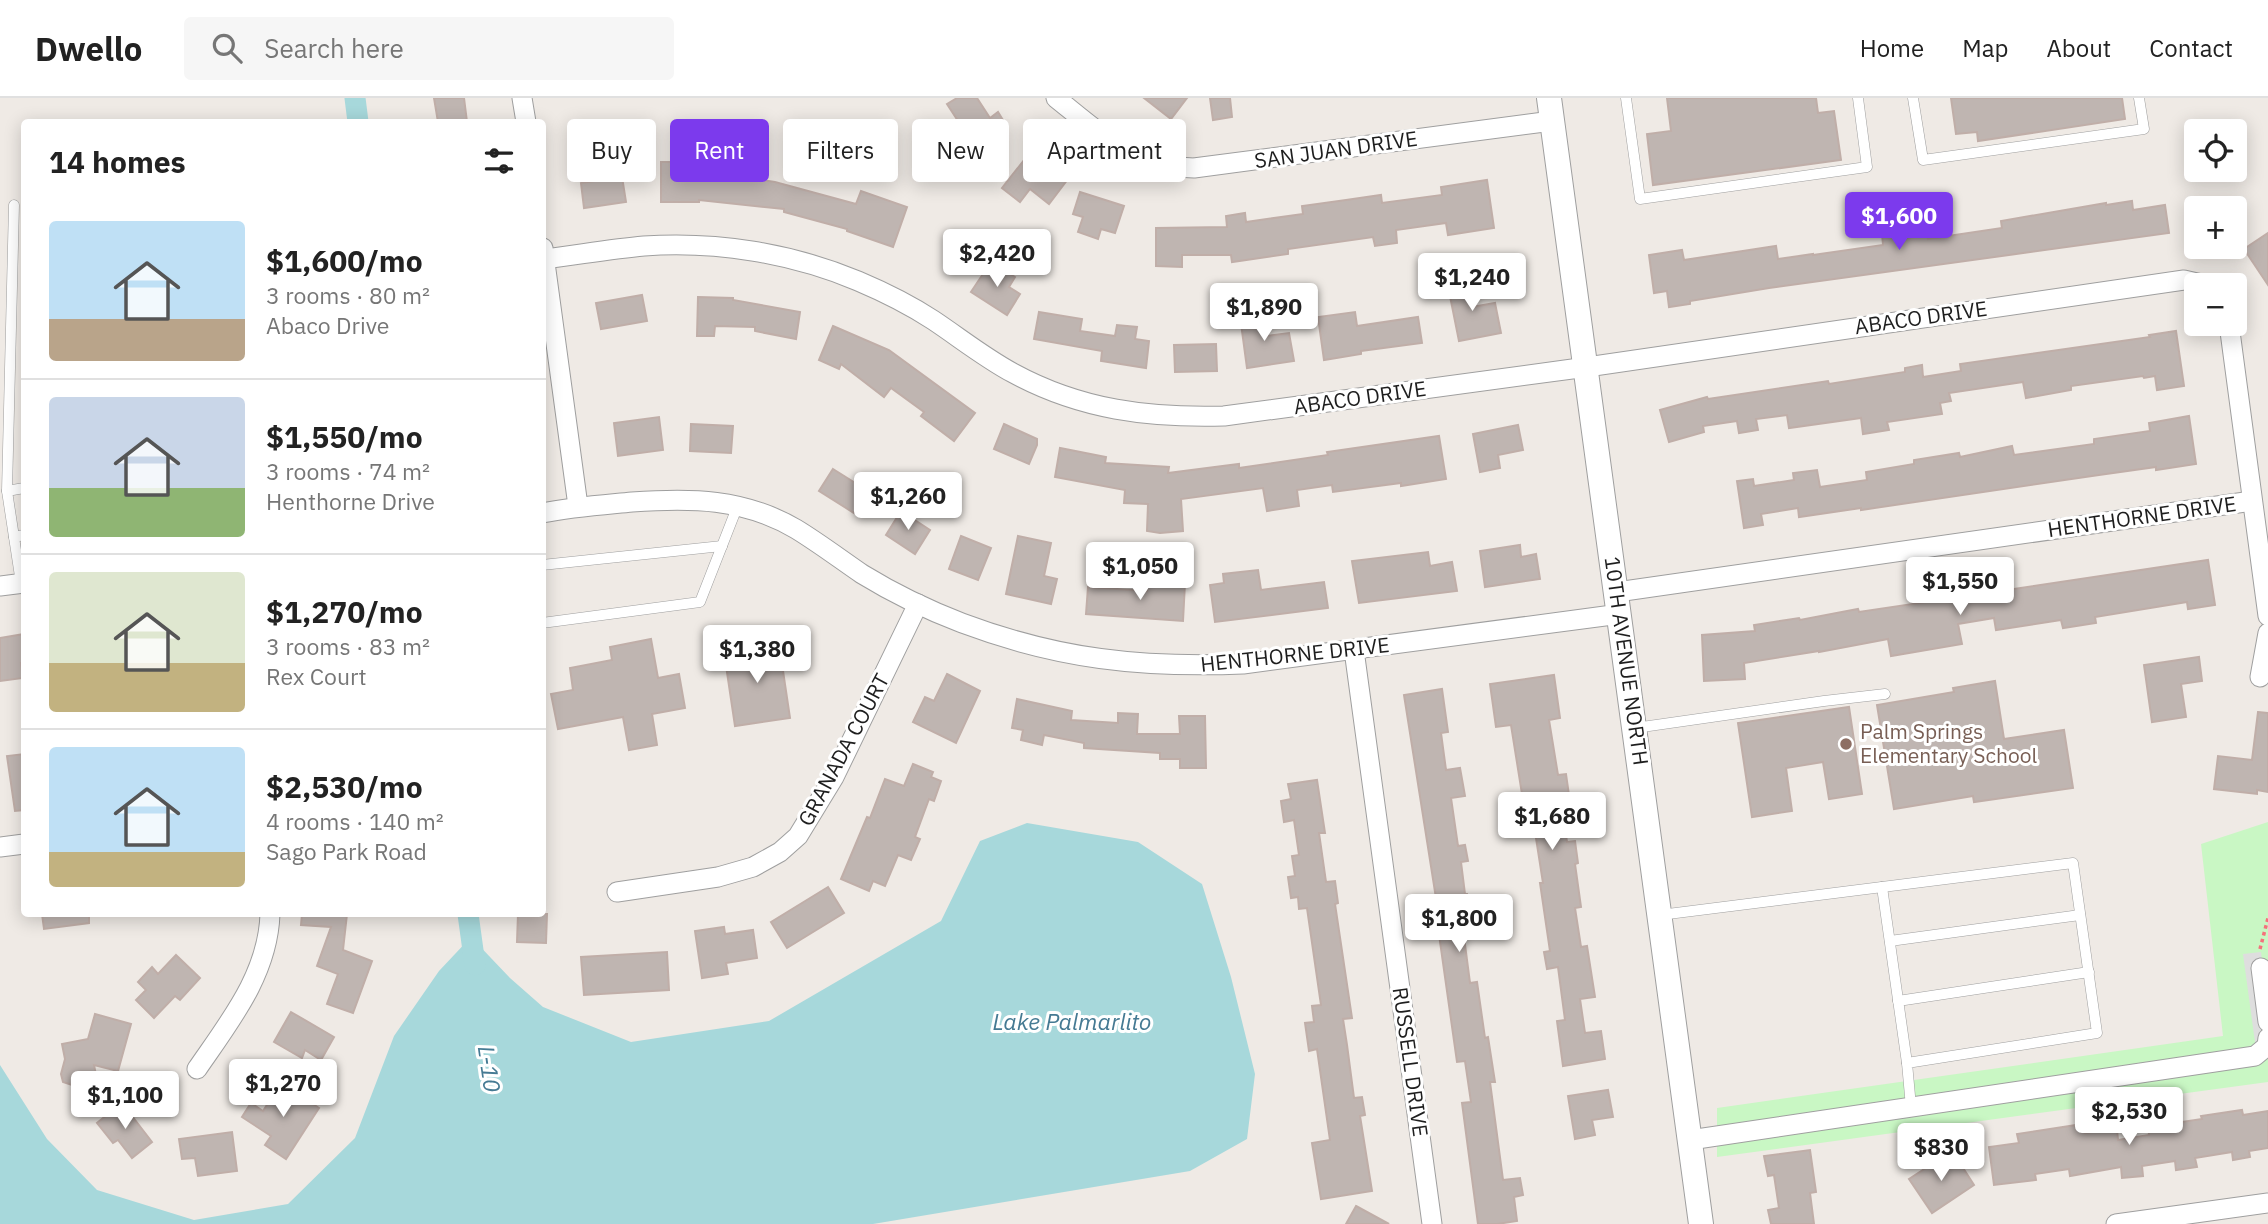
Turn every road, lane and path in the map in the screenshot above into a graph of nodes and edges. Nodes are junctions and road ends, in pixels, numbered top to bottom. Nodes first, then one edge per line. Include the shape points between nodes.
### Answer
1 (522, 98) edge
2 (1056, 98) edge
3 (1626, 98) edge
4 (1858, 98) edge
5 (1913, 98) edge
6 (2139, 98) edge
7 (1551, 110) edge
8 (526, 119) edge
9 (14, 205) dead end
10 (546, 253) edge
11 (546, 275) edge
12 (2184, 280) edge
13 (2231, 336) edge
14 (1587, 367) junction
15 (21, 489) edge
16 (7, 491) junction
17 (2252, 501) junction
18 (738, 505) junction
19 (578, 506) junction
20 (546, 512) edge
21 (19, 536) edge
22 (722, 546) junction
23 (21, 560) edge
24 (546, 565) edge
25 (21, 583) edge
26 (0, 586) edge
27 (1618, 603) junction
28 (918, 604) junction
29 (2268, 616) edge
30 (546, 622) edge
31 (2268, 633) edge
32 (1354, 650) junction
33 (2260, 677) dead end
34 (1885, 694) dead end
35 (1635, 728) junction
36 (21, 844) edge
37 (0, 847) edge
38 (1882, 887) junction
39 (617, 892) dead end
40 (1660, 915) junction
41 (2080, 915) junction
42 (270, 917) edge
43 (2268, 918) edge
44 (1890, 941) junction
45 (2261, 968) joint
46 (2089, 972) junction
47 (1898, 1001) junction
48 (2268, 1022) edge
49 (2268, 1038) edge
50 (1907, 1063) junction
51 (197, 1069) dead end
52 (1911, 1107) junction
53 (1690, 1140) junction
54 (2268, 1203) edge
55 (1432, 1224) edge
56 (1701, 1224) edge
57 (2116, 1224) edge

1 - 8 street
2 - 7 street, SAN JUAN DRIVE via 1129,152 1179,168
3 - 4 lane via 1640,200 1867,167
5 - 6 lane via 1923,160 2144,130
7 - 14 street, 10TH AVENUE NORTH
9 - 16 lane
10 - 14 street, ABACO DRIVE via 678,245 775,255 825,268 933,320 1014,374 1056,393 1131,413 1224,416
11 - 19 street
12 - 14 street, ABACO DRIVE
13 - 17 street
14 - 27 street, 10TH AVENUE NORTH
15 - 16 lane
16 - 21 lane
17 - 27 street, HENTHORNE DRIVE
17 - 29 street
18 - 19 street, HENTHORNE DRIVE via 676,499
18 - 22 lane
18 - 28 street, HENTHORNE DRIVE via 796,529
19 - 20 street, HENTHORNE DRIVE
21 - 23 lane
22 - 24 lane
22 - 30 lane via 700,603
25 - 26 street
27 - 32 street, HENTHORNE DRIVE
27 - 35 street, 10TH AVENUE NORTH
28 - 32 street, HENTHORNE DRIVE via 1018,642 1122,663 1242,664
28 - 39 street, GRANADA COURT via 834,778 798,836 753,866 718,877
31 - 33 street
32 - 55 street, RUSSELL DRIVE
34 - 35 lane
35 - 40 street, 10TH AVENUE NORTH
36 - 37 street
38 - 40 lane
38 - 41 lane via 2073,863
38 - 44 lane
40 - 53 street, 10TH AVENUE NORTH
41 - 44 lane
41 - 46 lane
42 - 51 street via 255,980
43 - 45 path via 2258,954
44 - 47 lane
45 - 48 street
46 - 47 lane
46 - 50 lane via 2097,1033
47 - 50 lane
49 - 52 street via 2267,1046 2255,1056
50 - 52 lane
52 - 53 street
53 - 56 street, 10TH AVENUE NORTH
54 - 57 street

